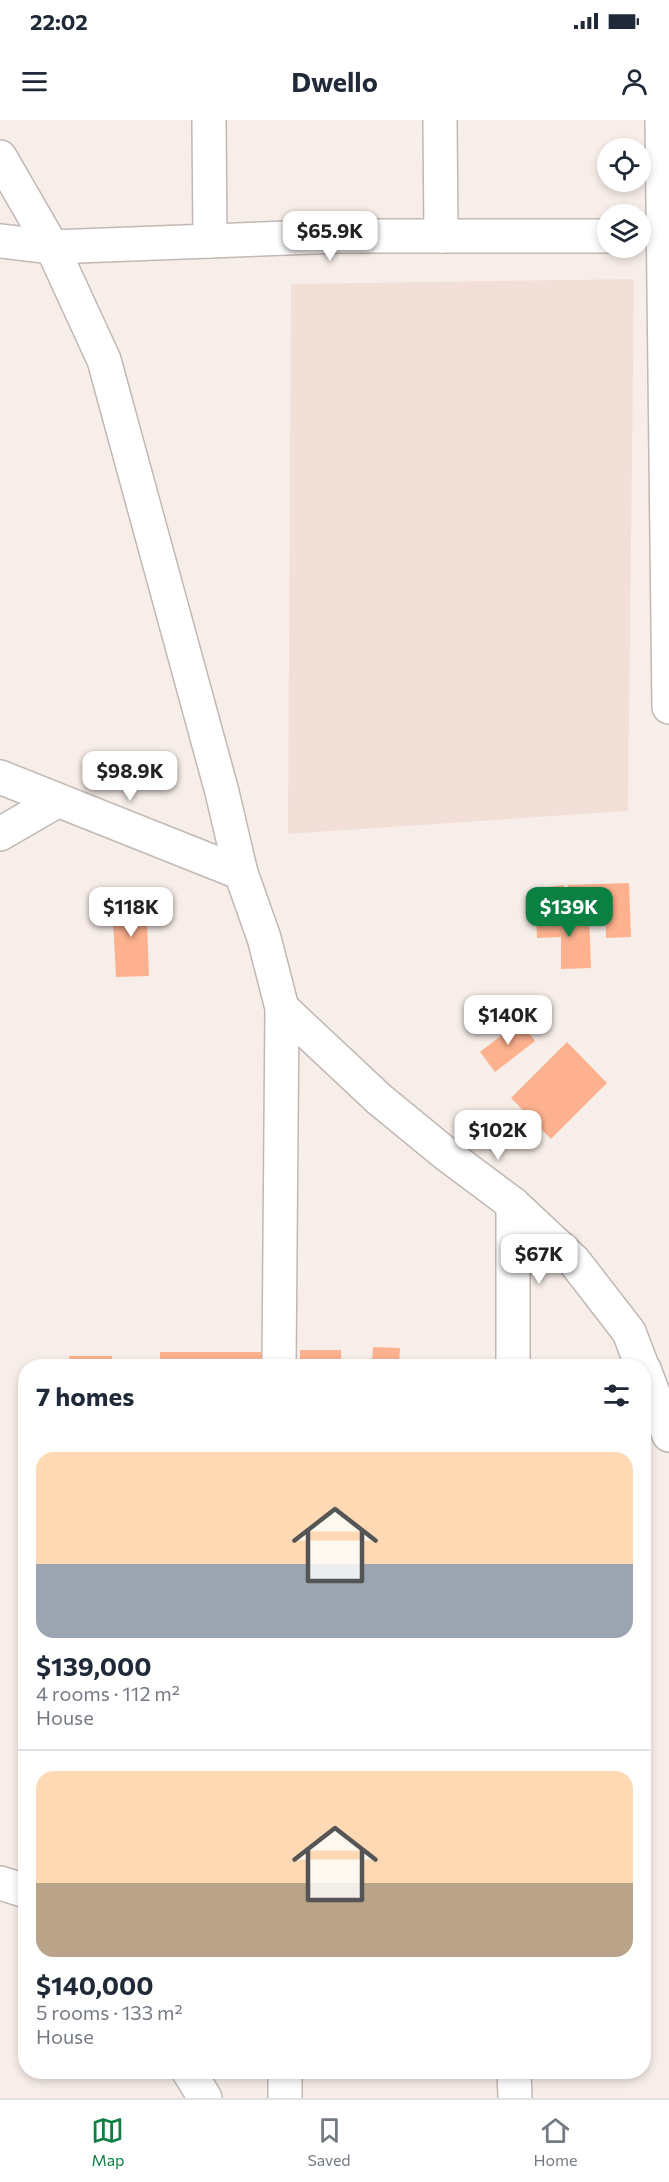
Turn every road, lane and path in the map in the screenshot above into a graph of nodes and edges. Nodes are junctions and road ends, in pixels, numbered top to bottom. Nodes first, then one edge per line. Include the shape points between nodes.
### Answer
1 (209, 120) edge
2 (440, 120) edge
3 (662, 120) edge
4 (0, 157) edge
5 (441, 236) junction
6 (597, 236) edge
7 (658, 237) edge
8 (0, 241) edge
9 (210, 241) junction
10 (52, 247) junction
11 (669, 707) edge
12 (0, 777) edge
13 (57, 801) junction
14 (0, 834) edge
15 (241, 873) junction
16 (282, 1008) junction
17 (513, 1204) junction
18 (279, 1359) edge
19 (513, 1359) edge
20 (640, 1359) edge
21 (651, 1389) edge
22 (669, 1436) edge
23 (0, 1883) edge
24 (18, 1889) edge
25 (193, 2079) edge
26 (285, 2079) edge
27 (514, 2079) edge
28 (205, 2098) edge
29 (285, 2098) edge
30 (515, 2098) edge

1 - 9 street
2 - 5 street
3 - 7 street
4 - 10 street
5 - 6 street
5 - 9 street
7 - 11 street
8 - 10 street
9 - 10 street
10 - 15 street via 104,360
12 - 13 street
13 - 14 street
13 - 15 street
15 - 16 street via 264,938
16 - 17 street via 379,1099
16 - 18 street
17 - 19 street
17 - 20 street via 574,1261 629,1332
21 - 22 street
23 - 24 street
25 - 28 street
26 - 29 street
27 - 30 street

